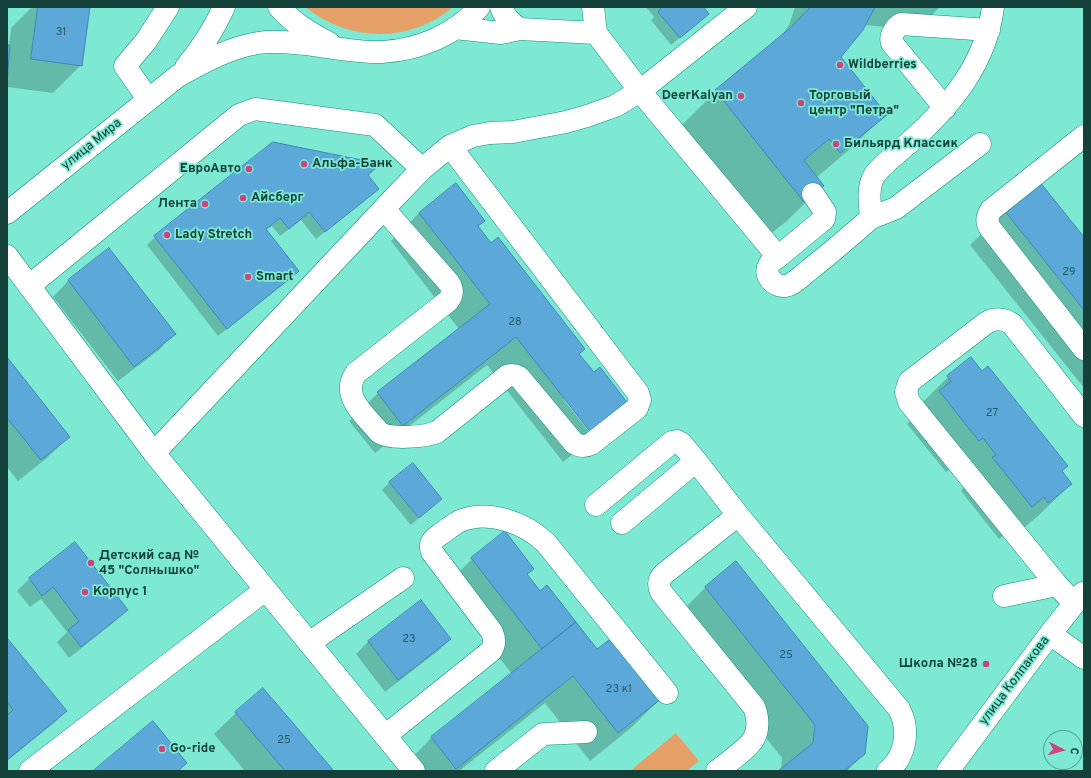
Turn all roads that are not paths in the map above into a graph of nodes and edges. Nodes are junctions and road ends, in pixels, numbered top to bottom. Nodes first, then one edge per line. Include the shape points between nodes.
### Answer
1 (168, 7) edge
2 (224, 7) edge
3 (279, 7) edge
4 (479, 7) edge
5 (501, 7) edge
6 (593, 7) edge
7 (746, 7) edge
8 (993, 7) edge
9 (456, 28) junction
10 (520, 29) junction
11 (989, 30) junction
12 (596, 34) junction
13 (355, 50) junction
14 (178, 76) junction
15 (640, 91) junction
16 (148, 100) junction
17 (945, 108) junction
18 (980, 144) dead end
19 (450, 146) junction
20 (1080, 147) edge
21 (422, 169) junction
22 (813, 194) dead end
23 (384, 209) junction
24 (7, 213) edge
25 (871, 218) junction
26 (7, 256) edge
27 (778, 257) junction
28 (29, 286) junction
29 (1084, 349) edge
30 (1084, 416) edge
31 (154, 453) junction
32 (696, 461) junction
33 (596, 505) dead end
34 (738, 515) junction
35 (622, 523) dead end
36 (403, 578) dead end
37 (1057, 585) junction
38 (265, 590) junction
39 (1004, 596) dead end
40 (1079, 597) edge
41 (1050, 634) junction
42 (309, 643) junction
43 (1084, 658) edge
44 (667, 693) dead end
45 (586, 732) dead end
46 (385, 736) junction
47 (30, 771) edge
48 (414, 771) edge
49 (496, 771) edge
50 (717, 771) edge
51 (888, 771) edge
52 (948, 771) edge

1 - 16 street via 146,41 125,66
2 - 14 street, улица Мира via 200,51
3 - 13 street, улица Мира via 306,31 330,43
4 - 9 street, улица Мира
5 - 10 street via 510,22
6 - 12 street
7 - 15 street
8 - 11 street
9 - 10 street via 501,33
9 - 13 street, улица Мира via 432,41 407,49 381,52
10 - 12 street
11 - 17 street via 977,61 962,87
11 - 17 street via 902,24 891,37 892,43
12 - 15 street
13 - 14 street, улица Мира via 282,42 259,43 230,50
14 - 16 street, улица Мира
15 - 19 street via 615,106 587,116 513,132 473,136
15 - 27 street
16 - 24 street, улица Мира
17 - 25 street via 874,176 870,192
18 - 25 street via 896,208
19 - 21 street
19 - 23 street via 638,393 640,400 637,408 588,446 577,445 519,377 511,375 437,432 393,437 379,432 353,401 353,377 448,301 452,290 449,283
20 - 29 street via 991,210 987,220 990,228
21 - 23 street
21 - 28 street via 375,125 255,109 239,115
22 - 27 street via 825,212 824,220
23 - 31 street
25 - 27 street via 790,285 775,284 767,275 769,263
26 - 28 street
28 - 31 street
30 - 37 street via 1012,324 1002,320 986,323 909,382 906,392 909,402
31 - 38 street
32 - 33 street via 681,443 675,441
32 - 34 street
32 - 35 street
34 - 50 street via 661,576 658,586 660,592 757,713 754,738
34 - 51 street via 899,709 905,732 904,748 896,764
36 - 42 street
37 - 39 street
37 - 40 street
38 - 42 street
38 - 47 street
40 - 41 street, улица Колпакова
41 - 43 street
41 - 52 street, улица Колпакова
42 - 46 street
44 - 46 street via 546,543 525,528 506,520 481,517 467,519 435,537 430,548 492,632 495,639 493,648
45 - 49 street via 543,734
46 - 48 street

